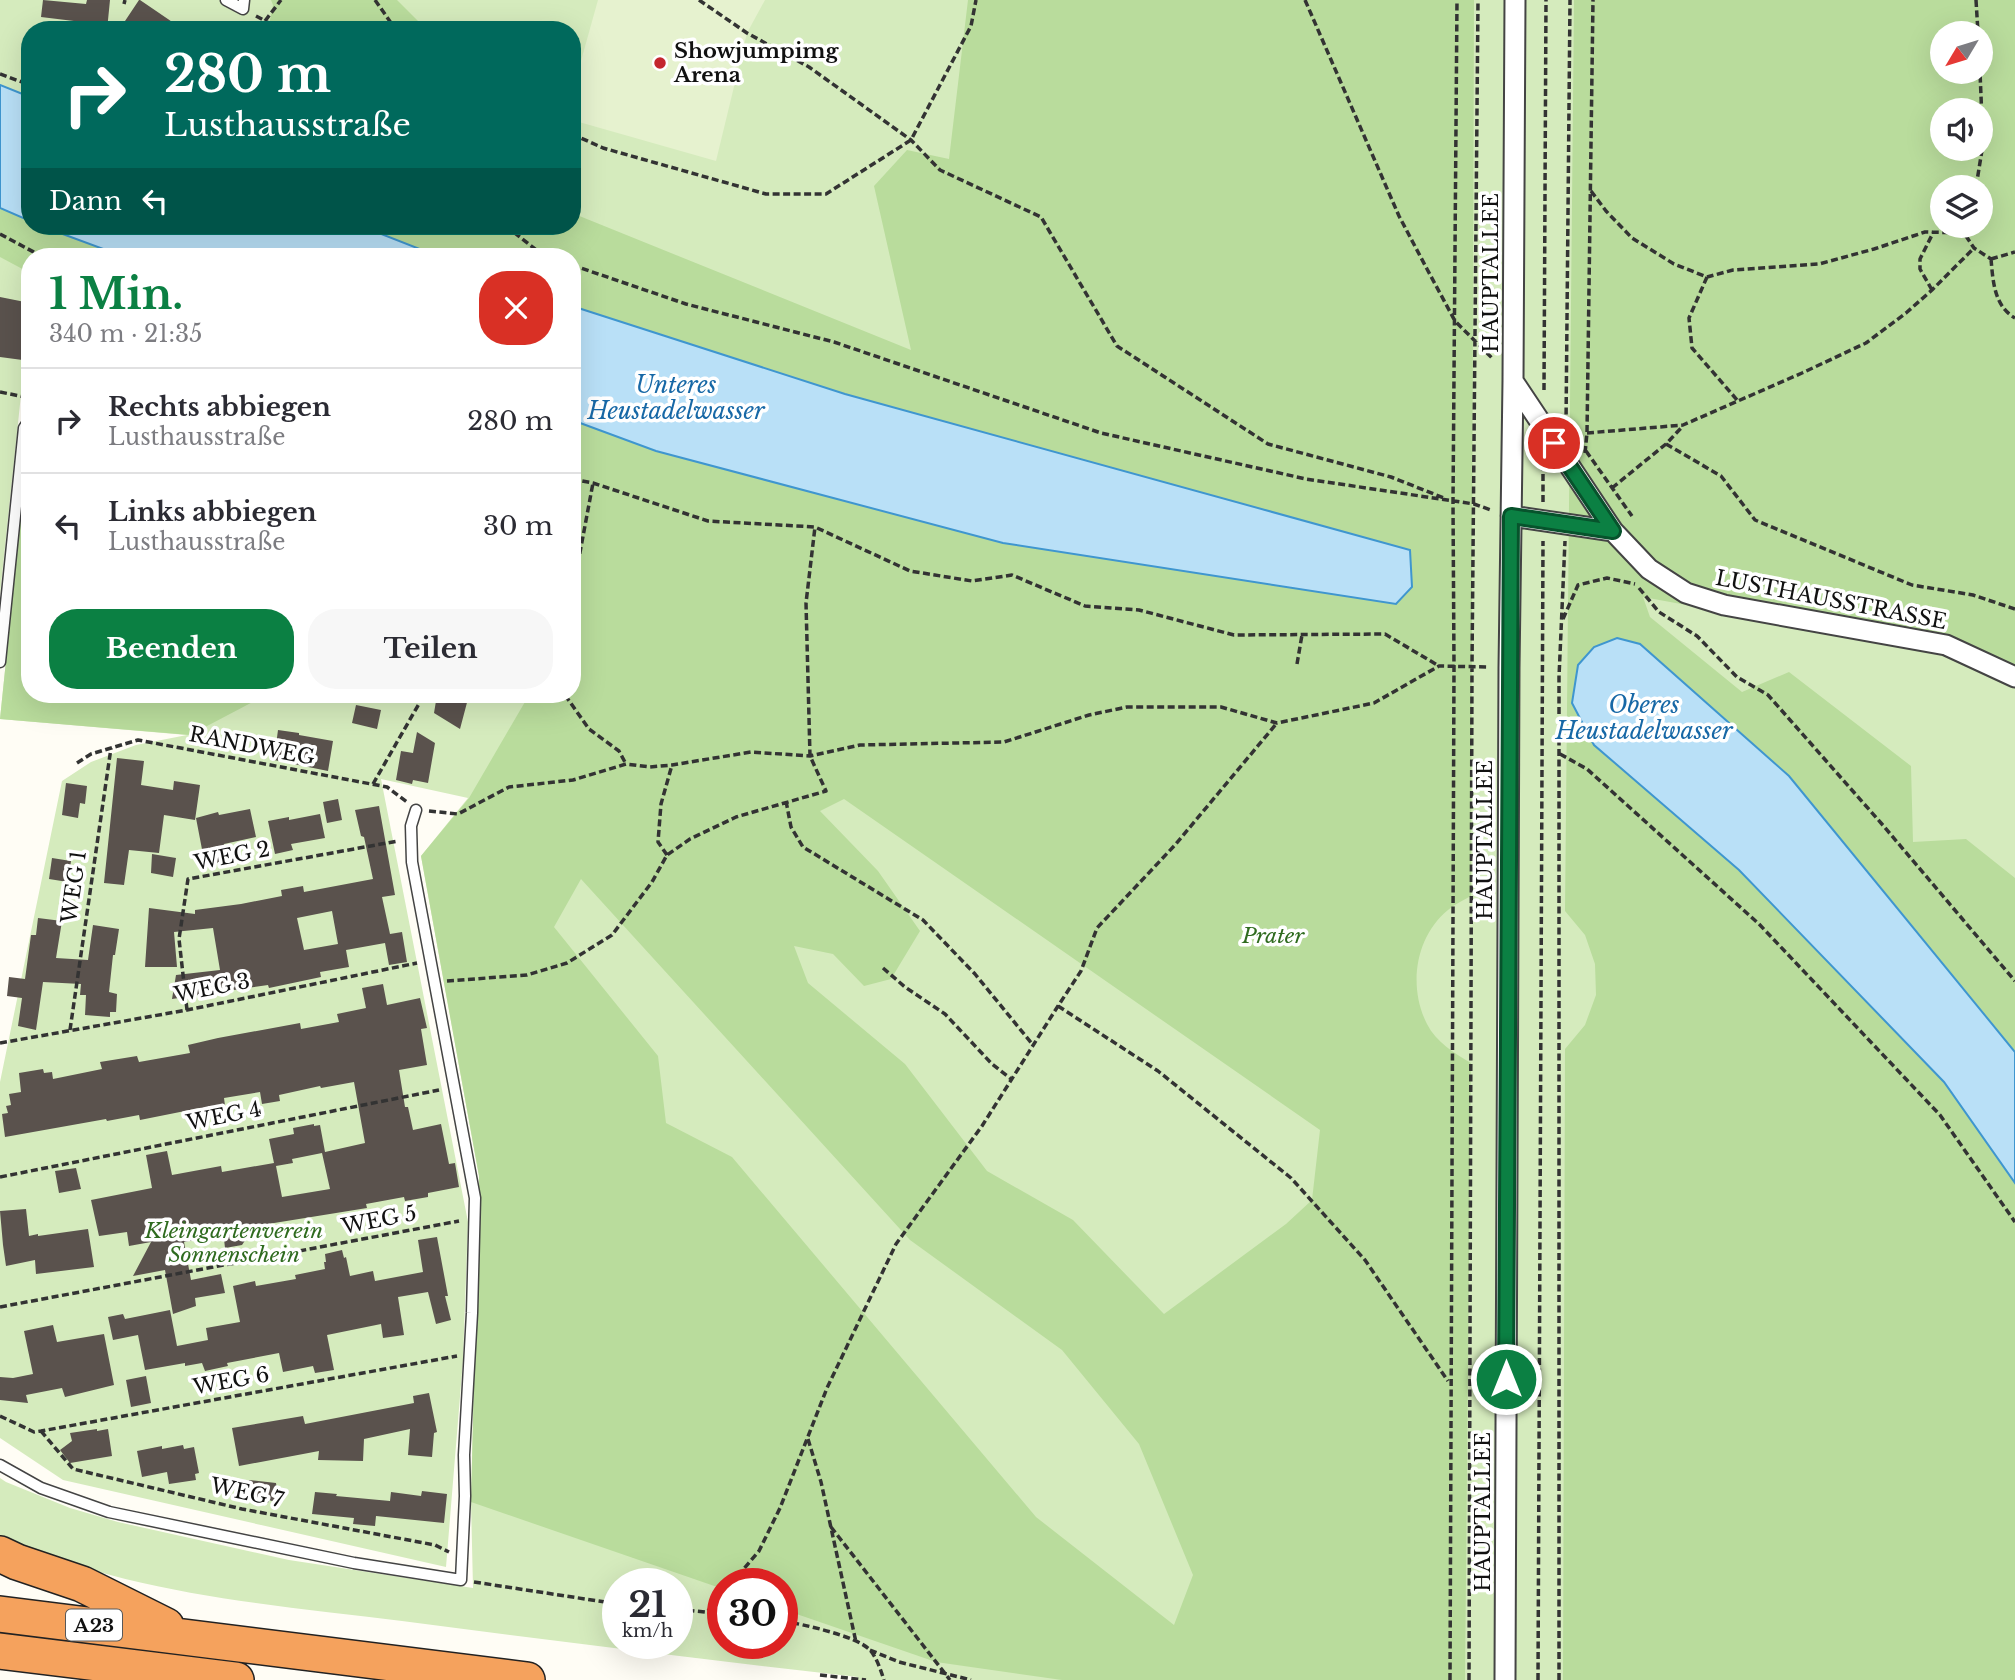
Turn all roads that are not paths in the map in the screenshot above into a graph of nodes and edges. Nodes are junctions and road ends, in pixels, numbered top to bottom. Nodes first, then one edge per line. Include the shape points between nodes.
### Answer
1 (226, 0) edge
2 (1515, 0) edge
3 (243, 5) edge
4 (1513, 381) junction
5 (21, 457) edge
6 (1511, 516) junction
7 (1613, 531) junction
8 (0, 662) edge
9 (2015, 677) edge
10 (416, 810) road end
11 (0, 1465) edge
12 (0, 1554) edge
13 (0, 1614) edge
14 (188, 1637) junction
15 (0, 1651) edge
16 (175, 1672) junction
17 (130, 1680) edge
18 (236, 1680) edge
19 (527, 1680) edge
20 (1505, 1680) edge

1 - 3 lane
2 - 4 street, HAUPTALLEE
4 - 6 street, HAUPTALLEE
4 - 7 street, LUSTHAUSSTRASSE
5 - 8 lane
6 - 7 street
6 - 20 street, HAUPTALLEE
7 - 9 street, LUSTHAUSSTRASSE via 1649,569 1686,593 1724,605 1945,645
10 - 11 lane via 410,839 412,862 475,1199 461,1580 354,1563 109,1512 41,1488
12 - 14 highway via 82,1584
13 - 14 highway, A23
14 - 19 highway, A23
15 - 16 highway, A23
16 - 17 highway
16 - 18 highway, A23

